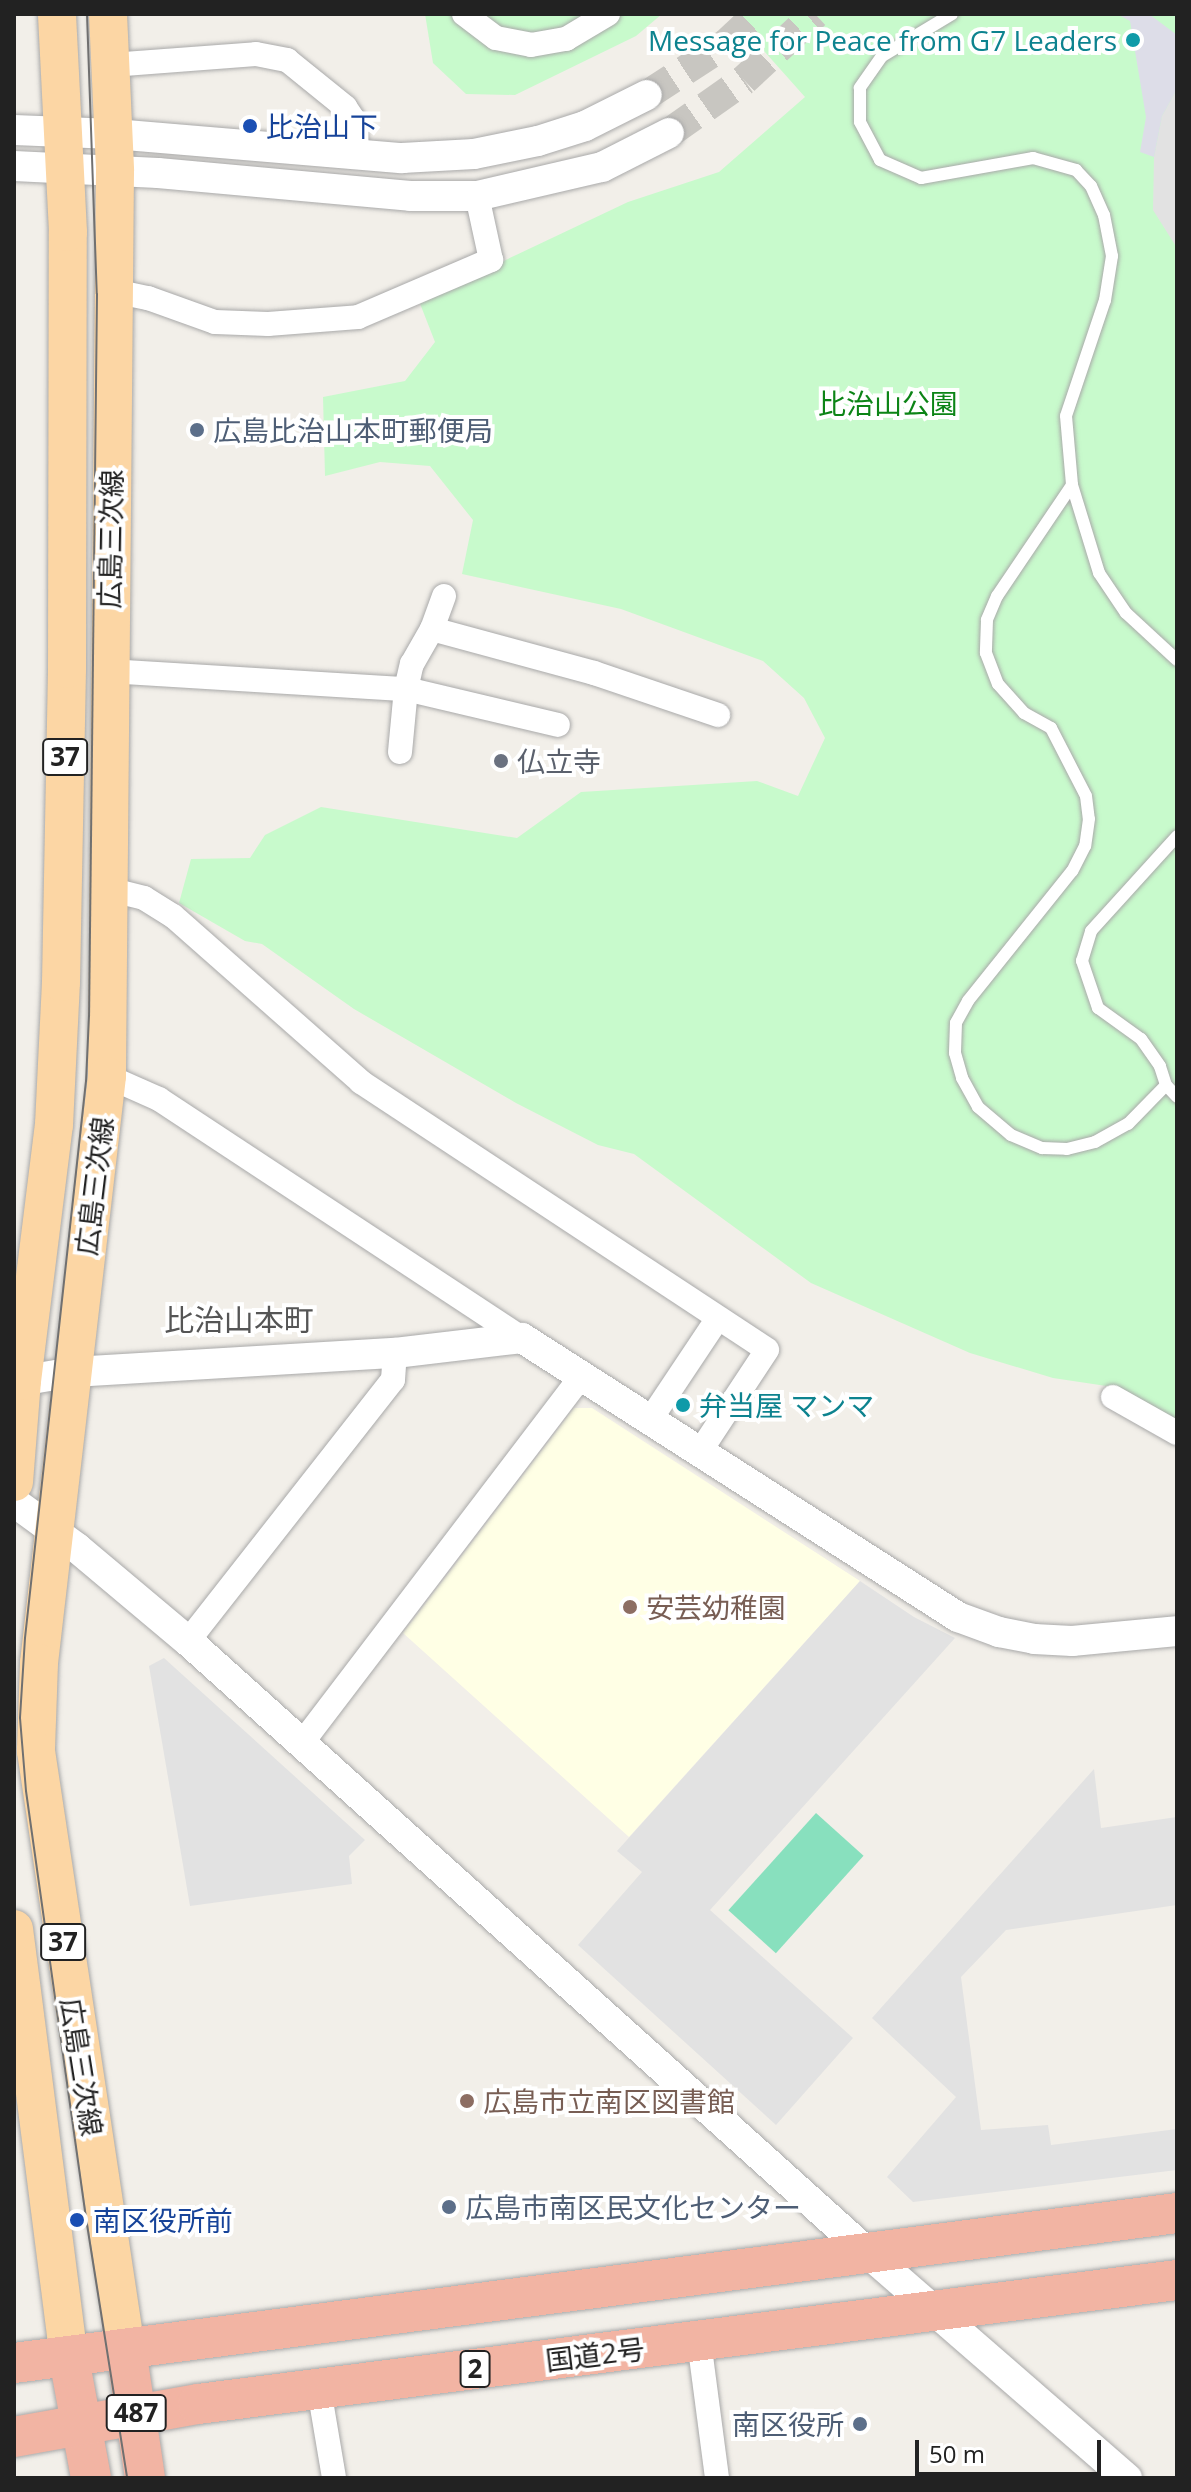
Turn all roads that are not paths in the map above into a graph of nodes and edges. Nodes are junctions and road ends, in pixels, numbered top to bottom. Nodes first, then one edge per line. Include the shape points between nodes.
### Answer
1 (57, 14) edge
2 (108, 14) edge
3 (464, 14) edge
4 (608, 14) edge
5 (952, 14) edge
6 (111, 65) junction
7 (647, 95) tunnel mouth
8 (14, 130) edge
9 (669, 133) tunnel mouth
10 (114, 134) junction
11 (63, 150) junction
12 (358, 153) junction
13 (14, 166) edge
14 (115, 171) junction
15 (477, 196) junction
16 (114, 291) junction
17 (1072, 485) junction
18 (444, 596) dead end
19 (432, 629) junction
20 (1177, 660) edge
21 (108, 671) junction
22 (406, 689) junction
23 (718, 715) dead end
24 (558, 725) dead end
25 (400, 752) dead end
26 (1177, 836) edge
27 (108, 889) junction
28 (107, 1076) junction
29 (1166, 1085) junction
30 (1177, 1097) edge
31 (718, 1318) junction
32 (522, 1338) junction
33 (395, 1353) junction
34 (73, 1372) junction
35 (581, 1377) junction
36 (18, 1381) edge
37 (1113, 1397) dead end
38 (658, 1408) dead end
39 (1177, 1433) edge
40 (699, 1453) junction
41 (14, 1482) edge
42 (14, 1502) edge
43 (56, 1533) junction
44 (1177, 1631) edge
45 (188, 1641) junction
46 (302, 1743) junction
47 (25, 1751) edge
48 (14, 1929) edge
49 (1177, 2213) edge
50 (869, 2254) junction
51 (1177, 2280) edge
52 (937, 2311) junction
53 (699, 2341) junction
54 (126, 2349) junction
55 (69, 2358) junction
56 (14, 2363) edge
57 (319, 2389) junction
58 (136, 2412) junction
59 (82, 2424) junction
60 (14, 2437) edge
61 (91, 2478) edge
62 (145, 2478) edge
63 (334, 2478) edge
64 (717, 2478) edge
65 (1127, 2478) edge

1 - 11 main road, 広島三次線 / 37
2 - 6 main road, 広島三次線 / 37
3 - 4 street via 496,38 531,45 566,39
5 - 17 lane via 882,56 860,88 860,122 880,160 921,178 1033,158 1076,170 1091,186 1104,215 1112,256 1105,300 1066,416
6 - 10 main road, 広島三次線 / 37
6 - 12 street via 256,54 287,60 345,107 353,119
7 - 12 street via 585,126 500,149 402,158
8 - 11 street
9 - 15 street via 602,167
10 - 11 street
10 - 12 street
10 - 14 main road, 広島三次線 / 37
11 - 13 street
11 - 14 street
11 - 36 main road, 広島三次線 / 37 via 68,232 67,669 61,982 54,1125
14 - 15 street via 410,196
14 - 16 main road, 広島三次線 / 37
15 - 16 street via 491,260 358,317 215,322
16 - 21 main road, 広島三次線 / 37
17 - 20 lane via 1099,573 1126,613
17 - 29 lane via 997,596 987,620 986,653 998,684 1024,713 1051,728 1086,796 1085,846 1072,871 968,1001 956,1023 955,1053 978,1107 1011,1135 1042,1148 1095,1142 1128,1124
18 - 19 street
19 - 22 street via 412,664
19 - 23 street via 594,673
21 - 22 street
21 - 27 main road, 広島三次線 / 37
22 - 24 street
22 - 25 street
26 - 29 lane via 1091,931 1082,961 1098,1008 1141,1039
27 - 28 main road, 広島三次線 / 37
27 - 31 street via 144,898 173,916 361,1082
28 - 32 street via 159,1099
28 - 34 main road, 広島三次線 / 37
29 - 30 lane
31 - 38 street
31 - 40 street via 767,1350
32 - 33 street
32 - 35 street
33 - 34 street
33 - 45 street via 393,1380
34 - 36 street
34 - 43 main road, 広島三次線 / 37
35 - 40 street
35 - 46 street
36 - 41 main road, 広島三次線 / 37
37 - 39 street
40 - 44 street via 958,1617 1034,1639 1072,1641
42 - 43 street
43 - 45 street
43 - 47 main road, 広島三次線 / 37
45 - 46 street
46 - 50 street
47 - 54 main road, 広島三次線 / 37
48 - 55 main road, 広島三次線 / 37
49 - 50 highway, 2
50 - 52 street
50 - 54 highway, 2
51 - 52 highway, 国道2号 / 2
52 - 53 highway, 国道2号 / 2
52 - 65 street
53 - 57 highway, 国道2号 / 2
53 - 64 street
54 - 55 highway, 2
54 - 58 highway, 487
55 - 56 highway, 2
55 - 59 highway, 487
57 - 58 highway, 国道2号 / 2
57 - 63 street
58 - 59 highway, 国道2号 / 2
58 - 62 highway, 487
59 - 60 highway, 国道2号 / 2
59 - 61 highway, 487

